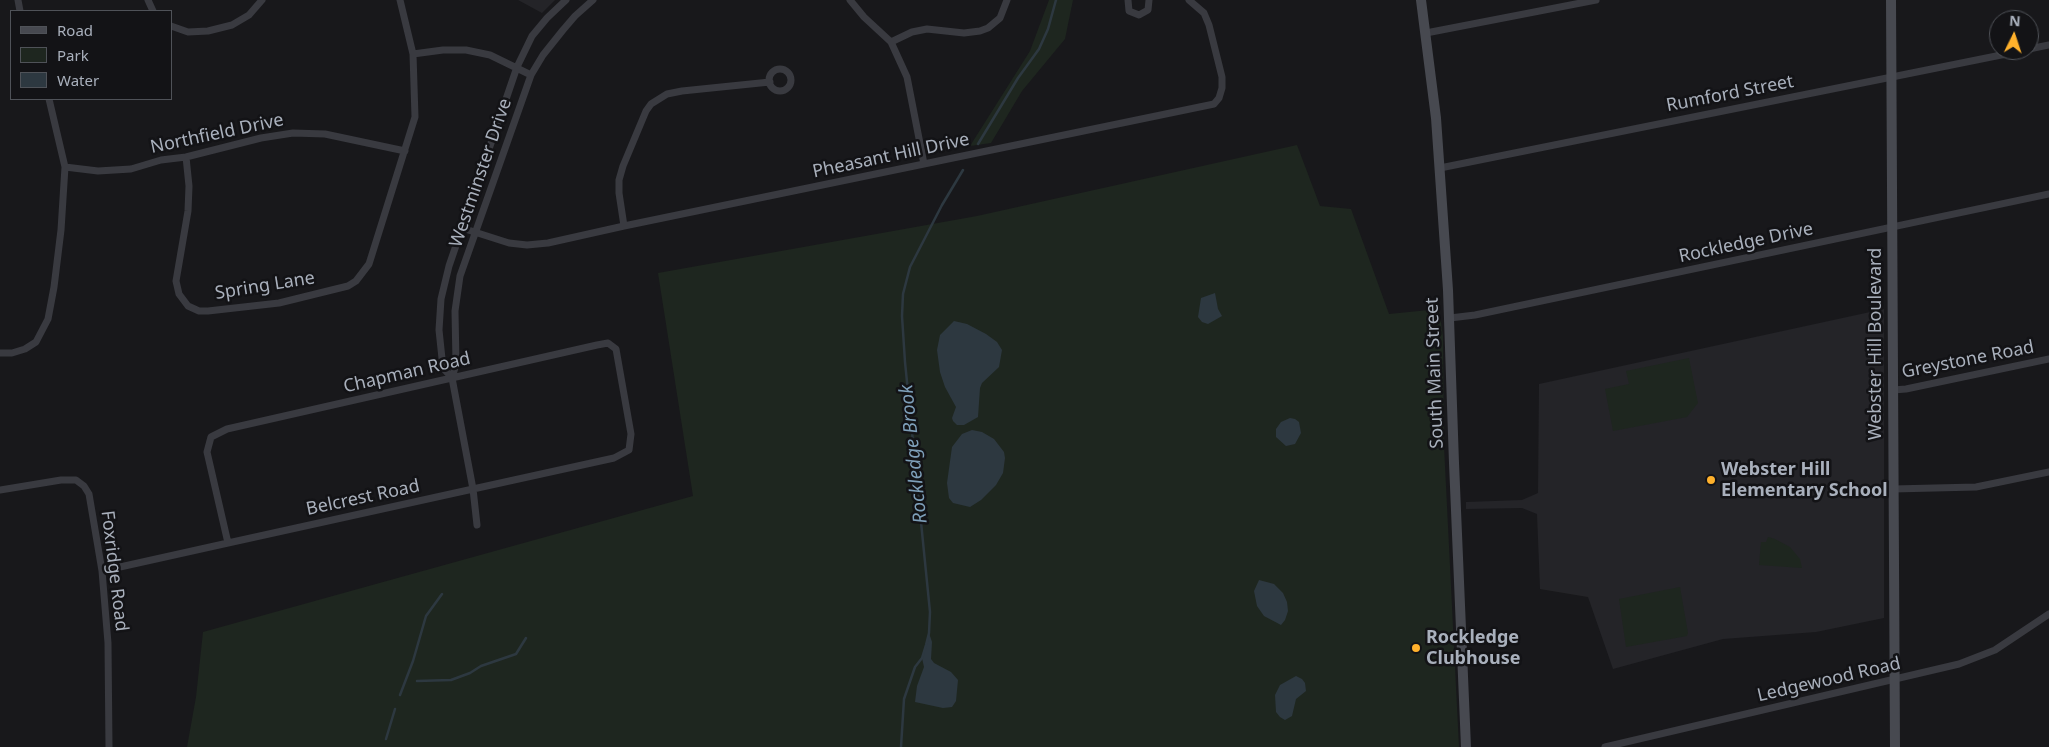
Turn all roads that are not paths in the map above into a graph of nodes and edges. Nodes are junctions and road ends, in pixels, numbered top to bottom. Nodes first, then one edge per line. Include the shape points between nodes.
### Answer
1 (262, 0) edge
2 (400, 0) edge
3 (566, 0) edge
4 (593, 0) edge
5 (850, 0) edge
6 (1007, 0) edge
7 (1128, 0) edge
8 (1149, 0) edge
9 (1189, 0) edge
10 (1421, 0) edge
11 (1595, 0) edge
12 (1891, 0) edge
13 (172, 26) edge
14 (1426, 33) junction
15 (891, 42) junction
16 (413, 54) junction
17 (1989, 58) edge
18 (517, 67) junction
19 (531, 75) junction
20 (1891, 77) junction
21 (770, 82) dead end
22 (49, 100) edge
23 (405, 151) junction
24 (186, 157) junction
25 (924, 164) junction
26 (64, 167) junction
27 (1440, 168) junction
28 (2049, 194) edge
29 (624, 226) junction
30 (1892, 227) junction
31 (462, 228) junction
32 (476, 233) junction
33 (1450, 318) junction
34 (0, 353) edge
35 (2049, 359) edge
36 (452, 378) junction
37 (1893, 390) junction
38 (628, 450) joint
39 (2049, 472) edge
40 (473, 489) junction
41 (1893, 489) junction
42 (0, 490) edge
43 (477, 524) dead end
44 (228, 543) junction
45 (102, 571) junction
46 (2049, 614) edge
47 (1894, 680) junction
48 (109, 747) edge
49 (1466, 747) edge
50 (1605, 747) edge
51 (1895, 747) edge

1 - 13 street via 249,15 232,26 188,32
2 - 16 street, Spring Lane
3 - 18 street, Westminster Drive via 532,36
4 - 19 street, Westminster Drive via 563,30
5 - 15 street
6 - 15 street via 1000,18 980,31 964,33 926,29
7 - 8 street via 1129,11 1139,16 1148,10
9 - 25 street, Pheasant Hill Drive via 1204,13 1222,78 1219,98 1214,104
10 - 14 main road, South Main Street
11 - 14 street
12 - 20 main road, Webster Hill Boulevard
14 - 27 main road, South Main Street
15 - 25 street via 907,77
16 - 18 street via 466,50 490,55
16 - 23 street, Spring Lane via 415,117
17 - 20 street, Rumford Street
18 - 19 street
18 - 31 street, Westminster Drive
19 - 32 street, Westminster Drive
20 - 27 street, Rumford Street
20 - 30 main road, Webster Hill Boulevard
21 - 29 street via 682,91 667,94 651,104 619,180
22 - 26 street
23 - 24 street, Northfield Drive via 326,134 293,133
23 - 24 street, Spring Lane via 369,264 356,282 279,303 199,311 188,306 179,294 176,281 188,212
24 - 26 street, Northfield Drive via 131,169 98,171
25 - 29 street, Pheasant Hill Drive
26 - 34 street via 57,271 48,320 36,342 12,354
27 - 33 main road, South Main Street
28 - 30 street, Rockledge Drive
29 - 32 street, Pheasant Hill Drive via 527,245
30 - 33 street, Rockledge Drive
30 - 37 main road, Webster Hill Boulevard
31 - 32 street, Pheasant Hill Drive
31 - 36 street, Westminster Drive via 448,266 441,300 439,330 443,368
32 - 36 street, Westminster Drive via 460,276 455,311 456,364
33 - 49 main road, South Main Street
35 - 37 street, Greystone Road
36 - 38 street, Chapman Road via 608,343 616,349 619,358 631,434
36 - 40 street, Westminster Drive
36 - 44 street, Chapman Road via 227,429 211,437 207,452
37 - 41 main road, Webster Hill Boulevard
38 - 40 street, Belcrest Road via 614,458
39 - 41 street via 1976,487
40 - 43 street, Westminster Drive
40 - 44 street, Belcrest Road
41 - 47 main road, Webster Hill Boulevard
42 - 45 street, Foxridge Road via 61,480 76,480 84,486 89,494
44 - 45 street, Belcrest Road
45 - 48 street, Foxridge Road via 108,643
46 - 47 street, Ledgewood Road via 1995,650 1959,664
47 - 50 street, Ledgewood Road
47 - 51 main road, Webster Hill Boulevard

